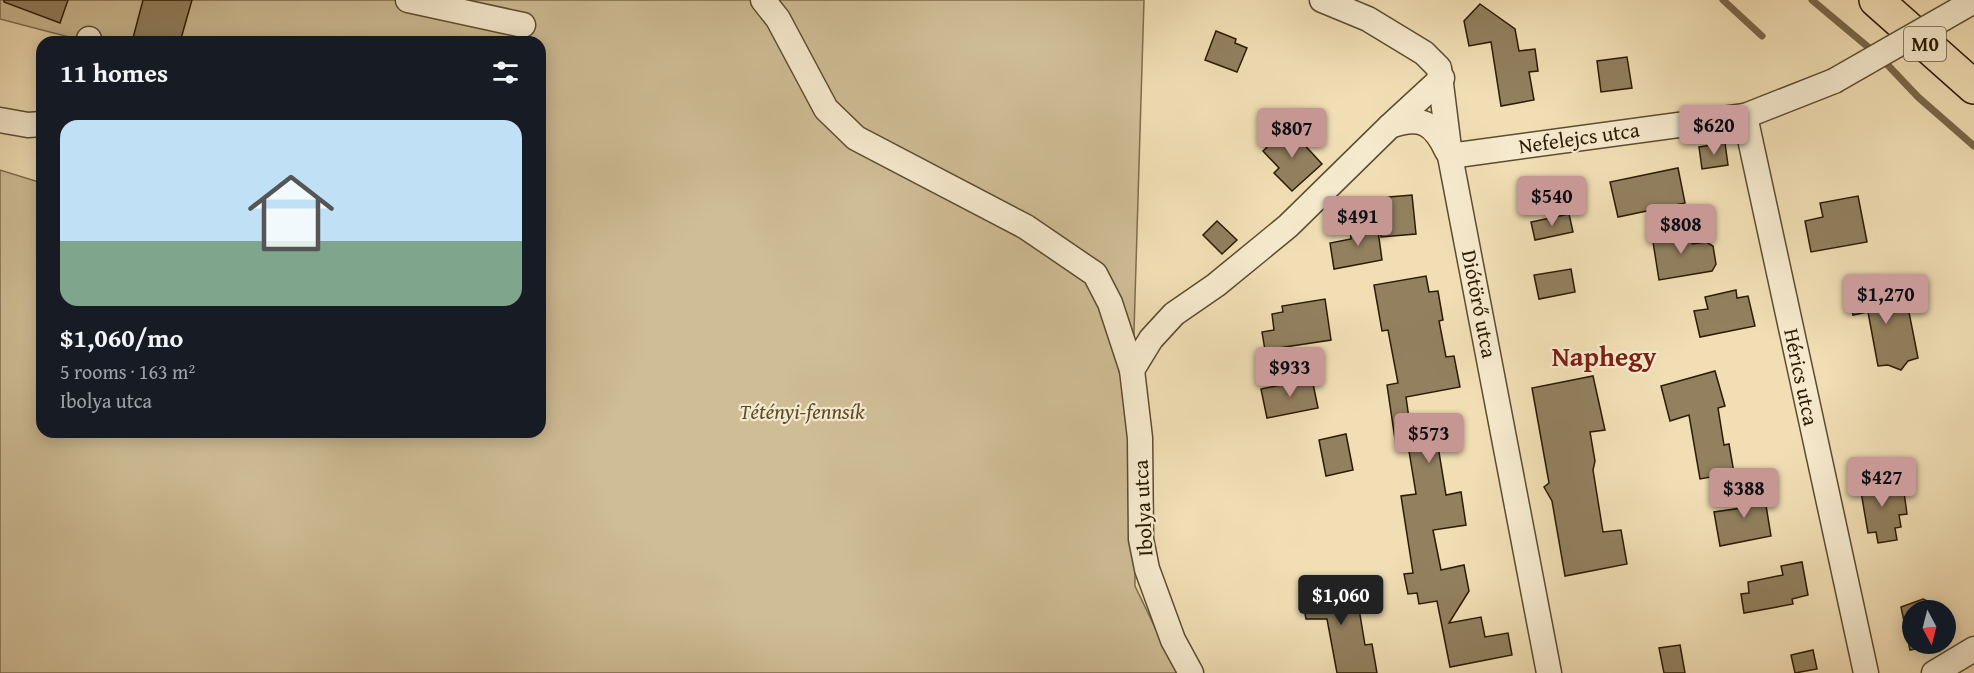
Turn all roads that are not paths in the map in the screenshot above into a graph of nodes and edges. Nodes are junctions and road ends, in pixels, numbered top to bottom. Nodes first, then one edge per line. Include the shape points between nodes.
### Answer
1 (408, 0) edge
2 (763, 0) edge
3 (1322, 0) edge
4 (1876, 0) edge
5 (1961, 0) edge
6 (1974, 1) edge
7 (1974, 11) edge
8 (523, 25) dead end
9 (1442, 78) junction
10 (1974, 87) edge
11 (1745, 116) junction
12 (0, 120) edge
13 (36, 124) edge
14 (1390, 126) junction
15 (1450, 156) junction
16 (1132, 370) junction
17 (1974, 649) edge
18 (1191, 673) edge
19 (1549, 673) edge
20 (1866, 673) edge
21 (1934, 673) edge

1 - 8 street
2 - 16 street, Ibolya utca via 778,19 826,109 856,138 1026,226 1095,273 1110,303
3 - 9 street, Diótörő utca via 1368,19 1424,53 1439,68
4 - 10 highway, M0
5 - 7 highway, M0
6 - 11 street, Nefelejcs utca, bridge via 1834,81
9 - 14 street
9 - 15 street, Diótörő utca
11 - 15 street, Nefelejcs utca
11 - 20 street, Hérics utca
12 - 13 street
14 - 15 street via 1406,120 1419,121 1437,131
14 - 16 street via 1288,226 1174,314 1151,339
15 - 19 street, Diótörő utca
16 - 18 street, Ibolya utca via 1140,438 1141,539 1147,570 1173,640
17 - 21 street

